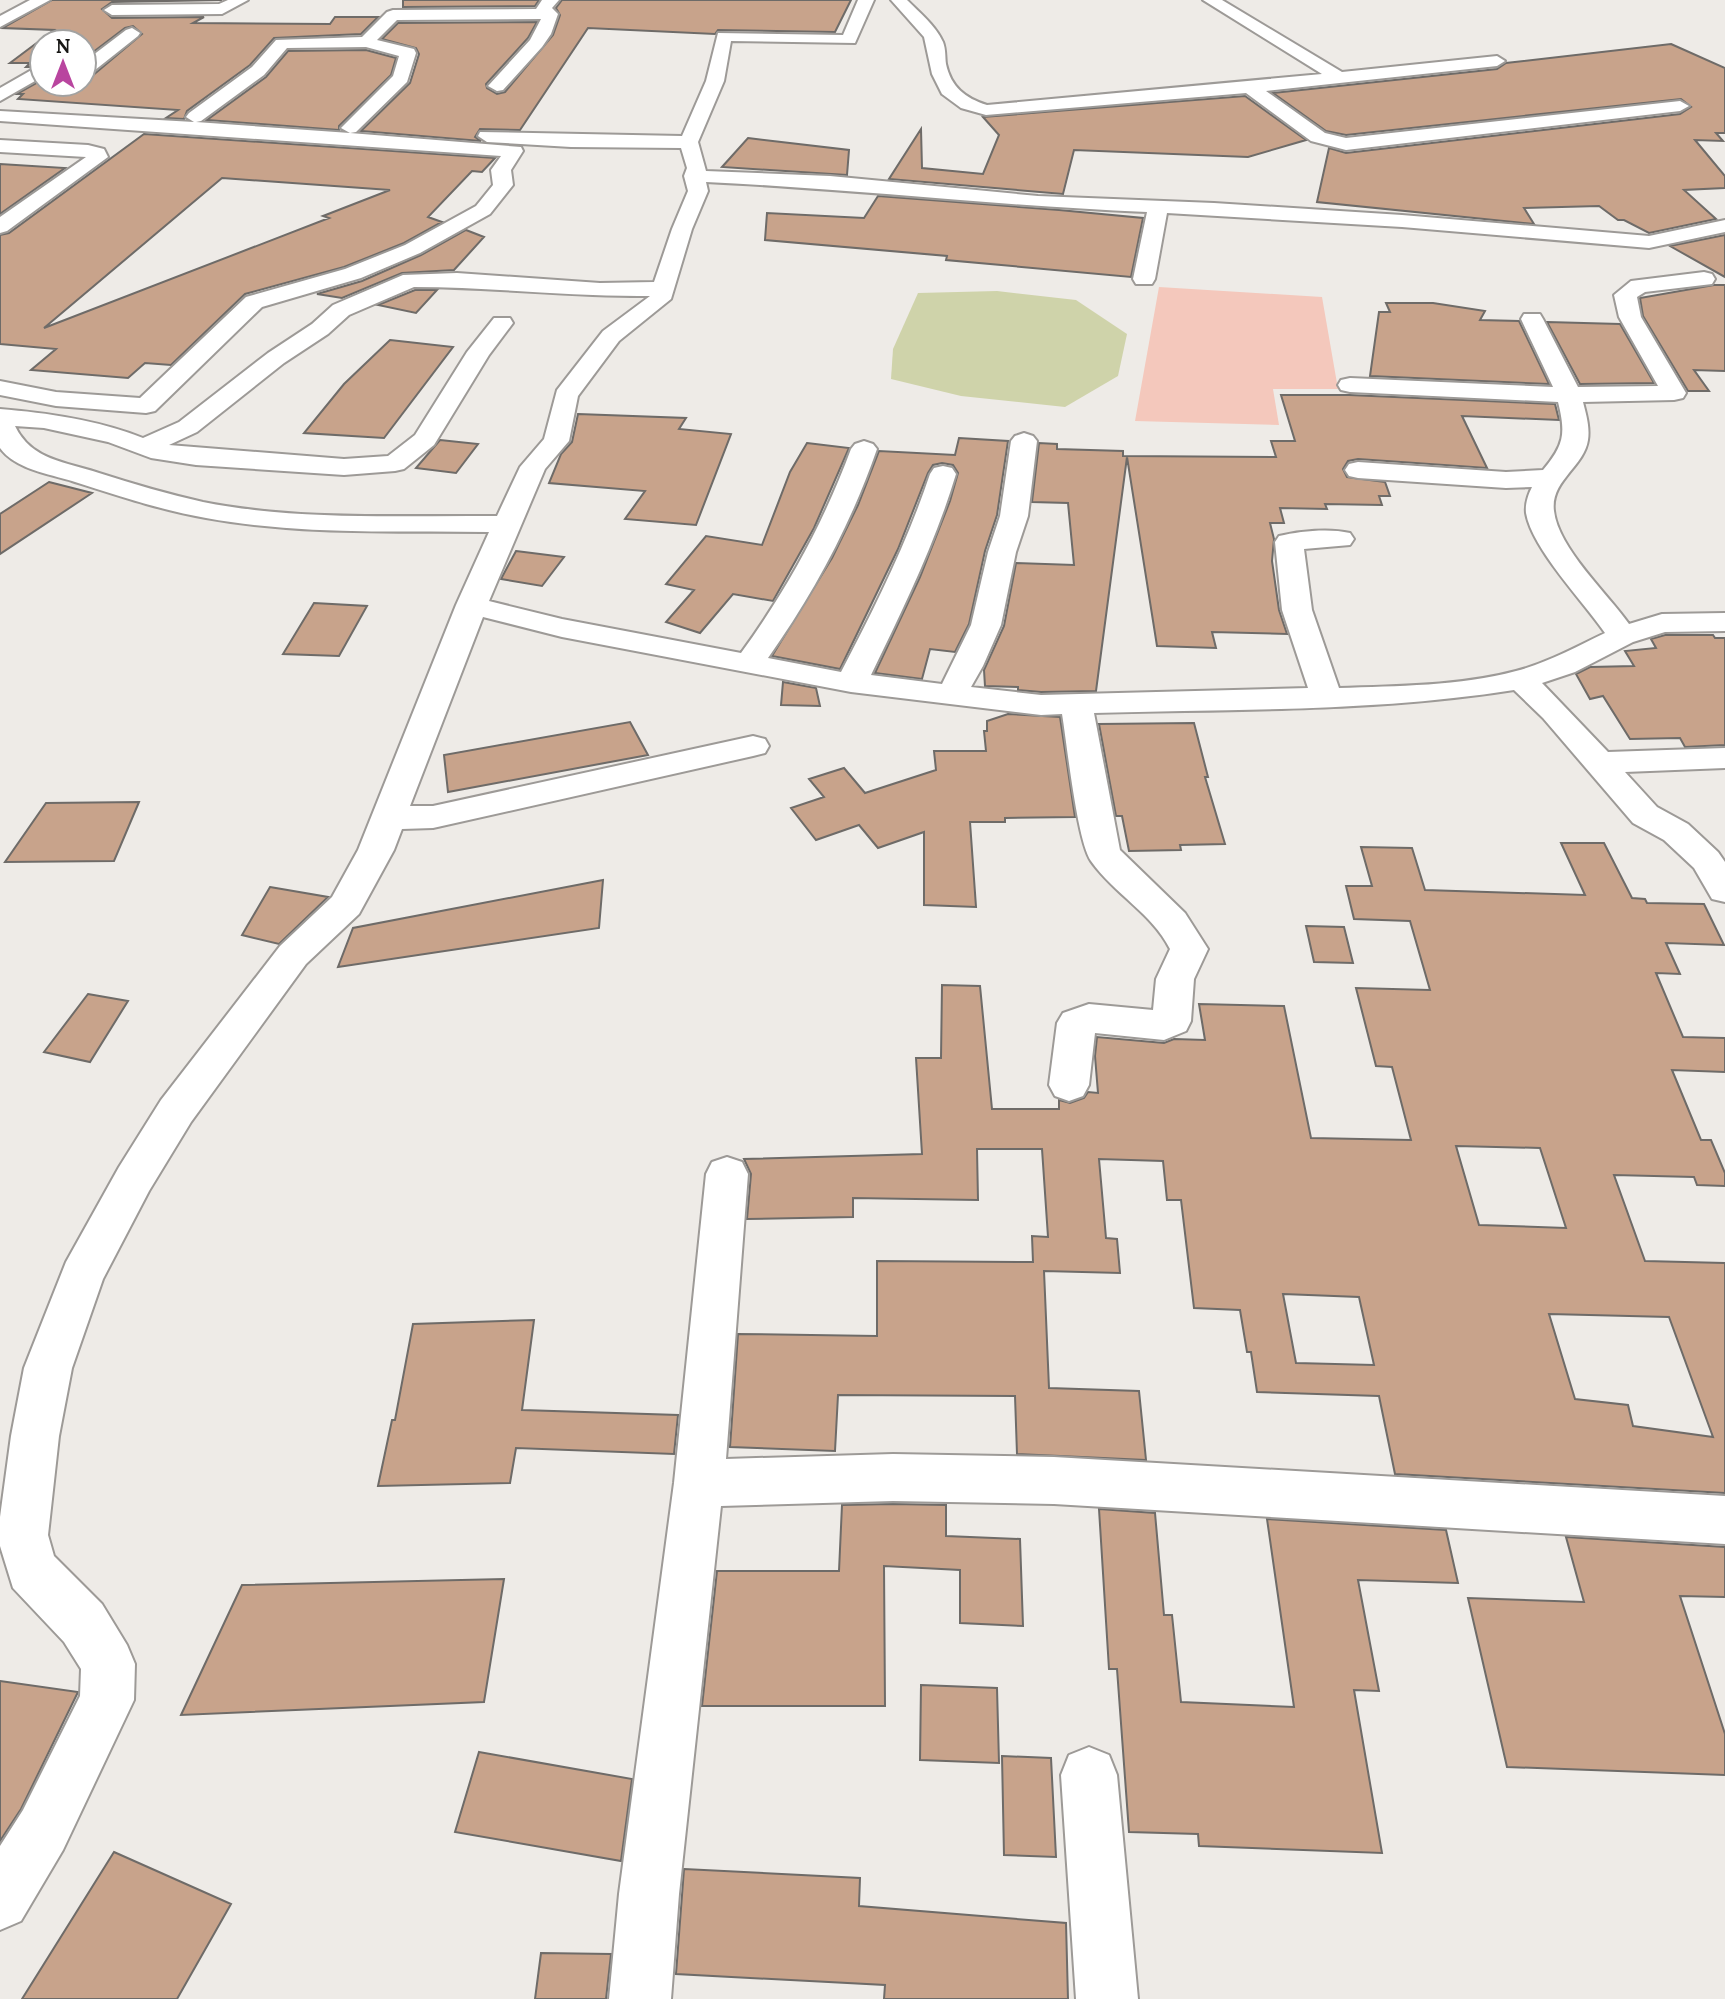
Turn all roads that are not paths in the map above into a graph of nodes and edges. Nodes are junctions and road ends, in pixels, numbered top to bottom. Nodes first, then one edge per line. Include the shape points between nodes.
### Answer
1 (42, 0) edge
2 (240, 0) edge
3 (410, 0) edge
4 (866, 0) edge
5 (899, 0) edge
6 (1211, 0) edge
7 (550, 7) edge
8 (393, 15) junction
9 (0, 22) edge
10 (366, 42) junction
11 (98, 60) edge
12 (1497, 61) dead end
13 (1338, 77) junction
14 (28, 78) edge
15 (497, 86) dead end
16 (1250, 88) junction
17 (0, 96) edge
18 (0, 104) edge
19 (1680, 106) dead end
20 (0, 116) edge
21 (195, 117) junction
22 (143, 124) junction
23 (350, 128) junction
24 (689, 142) junction
25 (0, 146) edge
26 (694, 176) junction
27 (1158, 206) junction
28 (1725, 226) edge
29 (0, 228) edge
30 (1649, 242) junction
31 (0, 246) edge
32 (1144, 279) dead end
33 (1715, 284) edge
34 (662, 289) junction
35 (1532, 319) dead end
36 (502, 323) dead end
37 (1350, 385) dead end
38 (0, 388) edge
39 (1566, 395) junction
40 (0, 419) edge
41 (1024, 440) dead end
42 (143, 447) junction
43 (864, 449) dead end
44 (1358, 470) dead end
45 (943, 474) dead end
46 (1550, 478) junction
47 (506, 524) junction
48 (1340, 539) dead end
49 (471, 605) junction
50 (1725, 622) edge
51 (1622, 636) junction
52 (748, 664) junction
53 (1521, 680) junction
54 (851, 683) junction
55 (950, 695) junction
56 (1326, 696) junction
57 (1076, 704) junction
58 (753, 746) dead end
59 (1725, 758) edge
60 (1598, 763) junction
61 (388, 818) junction
62 (1725, 890) edge
63 (1069, 1085) dead end
64 (727, 1174) dead end
65 (699, 1483) junction
66 (1725, 1520) edge
67 (1089, 1775) dead end
68 (0, 1900) edge
69 (640, 1999) edge
70 (1107, 1999) edge

1 - 9 street
2 - 11 street via 224,9 108,20 138,33
3 - 8 street
4 - 24 street via 849,40 724,36 715,81
5 - 16 street via 936,45 948,92 969,106 1011,110
6 - 13 street
7 - 8 street
7 - 15 street via 549,24
8 - 10 street
10 - 21 street via 282,43 258,71
10 - 23 street via 408,53 401,78
12 - 13 street
13 - 16 street
14 - 17 street
16 - 19 street via 1318,137 1346,144
18 - 21 street via 45,101
20 - 22 street
21 - 23 street
22 - 31 street via 43,214
22 - 38 street via 514,151 501,170 503,185 485,209 360,271 272,293 254,302 146,406 56,399
23 - 24 street via 571,141
24 - 26 street via 697,167
25 - 29 street via 88,151 98,157
26 - 27 street via 830,182 1038,202
26 - 34 street via 698,191
27 - 30 street
27 - 32 street
28 - 30 street
30 - 33 street via 1685,271
33 - 39 street via 1639,286 1625,295 1630,317 1674,393
34 - 42 street via 411,280 341,310 188,427
34 - 47 street via 660,299 611,336 576,379 566,395 556,441 533,467
35 - 39 street
36 - 42 street via 425,440 395,463 344,467 278,463 196,457
37 - 39 street
39 - 46 street via 1577,433 1573,450
40 - 42 street via 44,420 116,436
40 - 47 street via 12,447 34,461 204,510 331,522
41 - 55 street via 1014,516 986,625
43 - 52 street via 817,557 781,620
44 - 46 street via 1506,480
45 - 54 street via 896,594
46 - 51 street via 1540,512 1547,536
47 - 49 street
48 - 56 street via 1289,542 1297,610
49 - 52 street via 562,628
49 - 61 street
50 - 51 street via 1662,623
51 - 53 street
52 - 54 street
53 - 56 street via 1455,690
53 - 60 street
54 - 55 street
55 - 57 street
56 - 57 street
57 - 63 street via 1103,852 1175,925 1189,949 1175,979 1172,1021 1164,1025 1089,1018 1077,1023
58 - 61 street via 433,817
59 - 60 street
60 - 62 street via 1645,815 1676,832 1706,860
61 - 68 street via 346,905 293,955 176,1111 82,1276 48,1368 23,1535 31,1570 83,1623 108,1664 107,1700 43,1829
64 - 65 street
65 - 66 street via 957,1478
65 - 69 street
67 - 70 street

